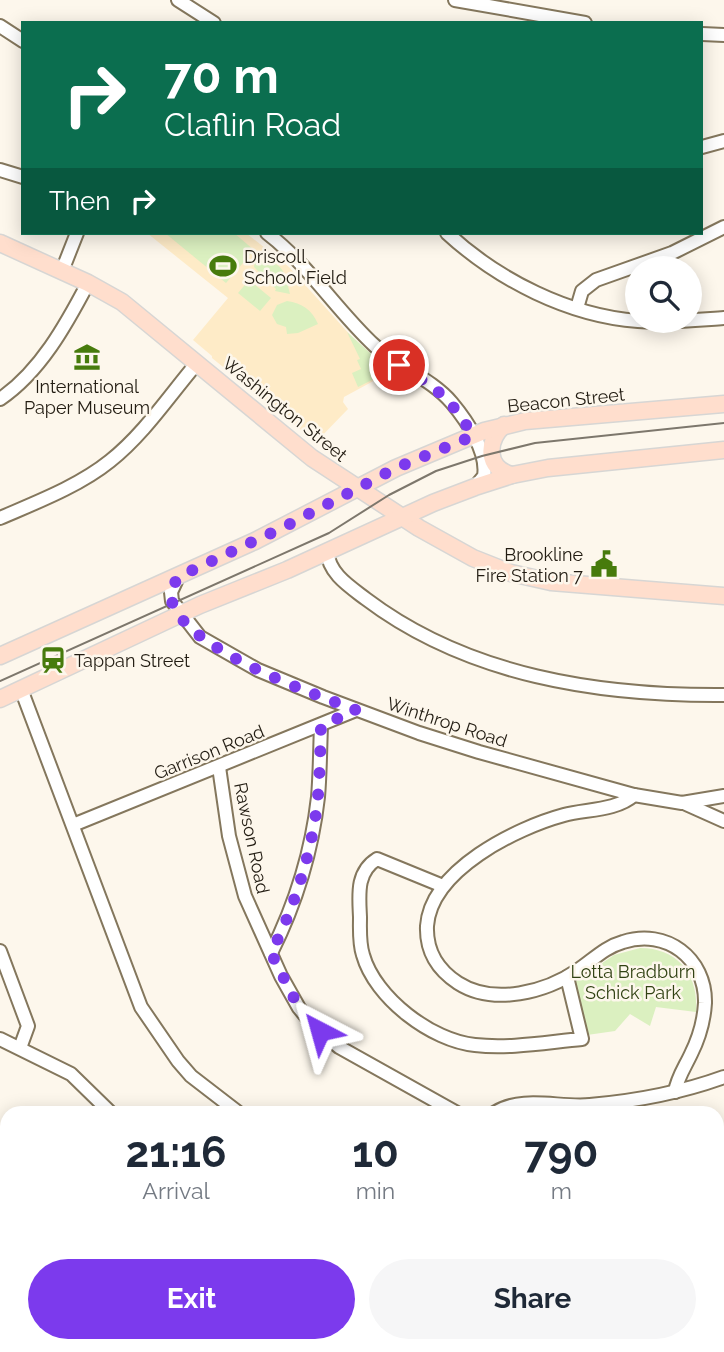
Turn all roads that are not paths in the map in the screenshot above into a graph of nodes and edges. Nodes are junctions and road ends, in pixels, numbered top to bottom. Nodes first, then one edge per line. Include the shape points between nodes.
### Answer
1 (178, 0) edge
2 (455, 0) edge
3 (211, 21) edge
4 (574, 21) edge
5 (0, 26) edge
6 (703, 34) edge
7 (724, 34) edge
8 (21, 40) edge
9 (724, 141) edge
10 (703, 147) edge
11 (0, 170) edge
12 (21, 176) edge
13 (724, 228) edge
14 (77, 235) edge
15 (269, 235) edge
16 (450, 235) edge
17 (0, 243) edge
18 (62, 271) junction
19 (88, 283) junction
20 (577, 308) junction
21 (724, 318) edge
22 (197, 363) junction
23 (0, 399) edge
24 (724, 404) edge
25 (504, 425) junction
26 (473, 436) junction
27 (724, 450) edge
28 (512, 475) junction
29 (475, 487) junction
30 (357, 488) junction
31 (402, 517) junction
32 (0, 518) edge
33 (327, 551) junction
34 (178, 577) junction
35 (724, 596) edge
36 (181, 614) junction
37 (0, 656) edge
38 (21, 689) junction
39 (724, 695) edge
40 (0, 699) edge
41 (356, 710) junction
42 (321, 726) junction
43 (219, 767) junction
44 (634, 795) junction
45 (724, 796) edge
46 (682, 803) junction
47 (724, 821) edge
48 (73, 825) junction
49 (443, 886) junction
50 (0, 951) edge
51 (271, 953) junction
52 (566, 977) junction
53 (0, 1039) edge
54 (20, 1048) junction
55 (724, 1077) edge
56 (675, 1093) junction
57 (104, 1106) edge
58 (230, 1106) edge
59 (444, 1106) edge
60 (508, 1106) edge

1 - 3 street
2 - 4 street
5 - 8 street
6 - 7 street
9 - 10 street
11 - 12 street
13 - 20 street via 672,253 596,280 582,291
14 - 18 street
15 - 26 street via 310,271 375,346 449,400
16 - 20 street via 498,271
17 - 18 main road, Washington Street
18 - 19 main road, Washington Street
19 - 22 main road, Washington Street via 122,302
19 - 23 street via 40,360
20 - 21 street via 638,321
22 - 30 main road, Washington Street via 293,443
22 - 32 street via 110,461
24 - 25 main road, Beacon Street
25 - 26 main road, Beacon Street
25 - 28 main road via 492,439 491,449 497,467
26 - 29 street via 485,466
26 - 30 main road, Beacon Street
27 - 28 main road
28 - 29 main road
29 - 31 main road
30 - 31 main road, Washington Street
30 - 34 main road, Beacon Street
31 - 33 main road
31 - 35 main road, Washington Street via 473,558 526,576 568,584
33 - 36 main road
33 - 39 street via 332,570 381,611 421,635 471,656 528,676 599,689 665,696
34 - 36 street via 171,596
34 - 37 main road, Beacon Street
36 - 38 main road
36 - 41 street, Winthrop Road via 200,637 218,649
38 - 40 main road
38 - 48 street
41 - 42 street, Garrison Road
41 - 44 street, Winthrop Road via 479,752
42 - 43 street, Garrison Road
42 - 51 street via 313,831 292,905
43 - 48 street, Garrison Road
43 - 51 street, Rawson Road via 242,887
44 - 46 street, Winthrop Road
44 - 49 street via 618,804 559,816 515,834 464,866
45 - 46 street, Winthrop Road
46 - 47 street
48 - 58 street via 141,1007 191,1076
49 - 52 street via 430,911 427,933 434,959 451,978 469,988 504,994 539,989
49 - 52 street via 377,859 360,880 362,953 383,990 413,1020 450,1040 475,1045 583,1039
50 - 54 street via 28,1026
51 - 59 street, Rawson Road via 299,1008 327,1038
52 - 56 street via 612,946 635,939 668,943 689,957 701,978 705,1007
53 - 54 street
54 - 57 street via 74,1076
55 - 56 street
56 - 60 street via 587,1105

